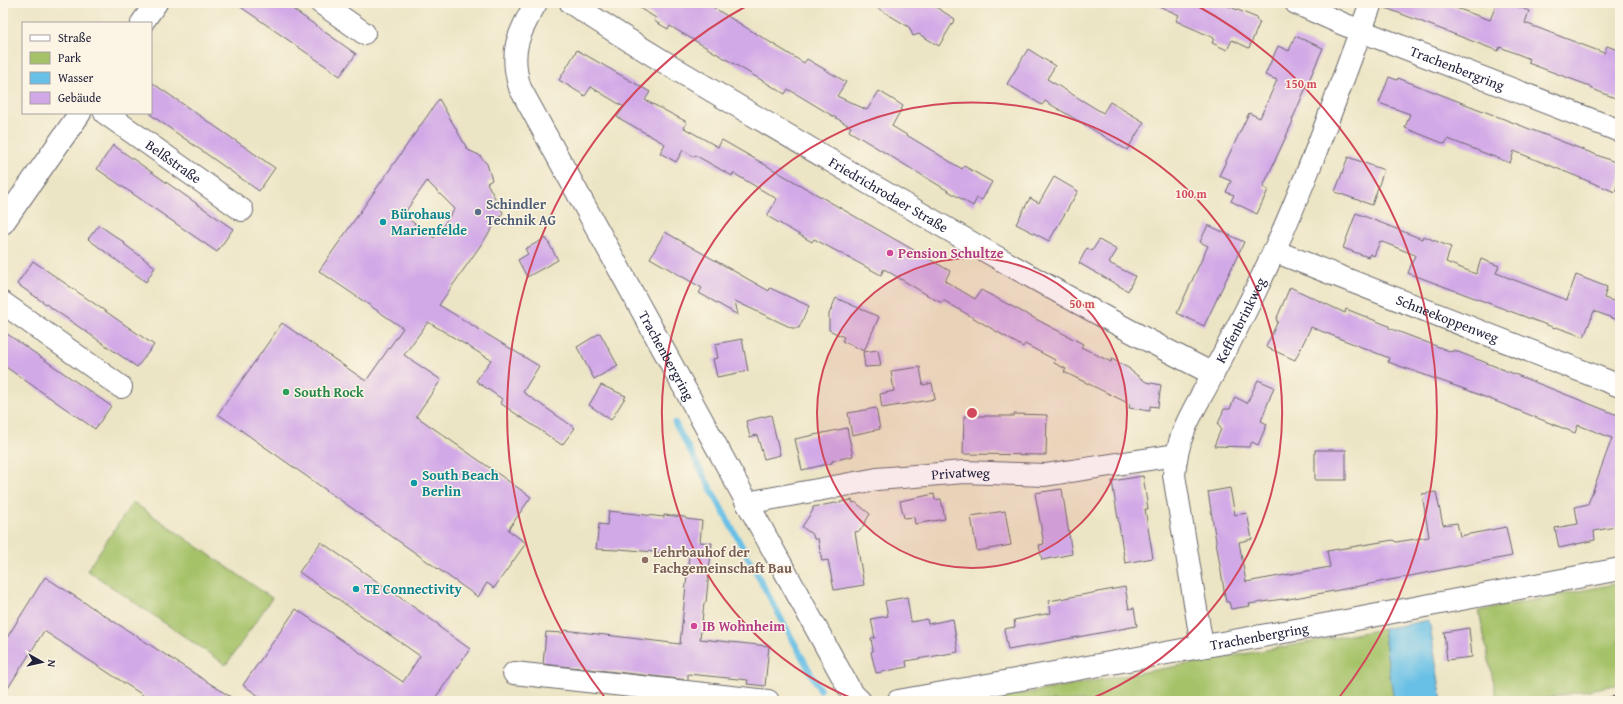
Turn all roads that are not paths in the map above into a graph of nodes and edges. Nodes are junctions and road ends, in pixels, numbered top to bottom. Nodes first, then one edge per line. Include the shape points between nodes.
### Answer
1 (156, 3) edge
2 (321, 3) edge
3 (536, 3) edge
4 (571, 3) edge
5 (1296, 3) edge
6 (1371, 3) edge
7 (143, 22) edge
8 (1361, 31) junction
9 (364, 33) dead end
10 (79, 114) edge
11 (106, 114) edge
12 (1620, 131) edge
13 (242, 210) dead end
14 (6, 213) edge
15 (1274, 251) junction
16 (3, 303) edge
17 (1213, 374) junction
18 (1620, 386) edge
19 (121, 387) dead end
20 (1176, 455) junction
21 (747, 503) junction
22 (1620, 569) edge
23 (1202, 646) junction
24 (514, 673) dead end
25 (768, 701) edge
26 (858, 701) edge
27 (898, 701) edge

1 - 7 street
2 - 9 street
3 - 21 street, Trachenbergring via 516,44 515,71 520,88
4 - 17 street, Friedrichrodaer Straße via 629,41 978,248
5 - 8 street, Trachenbergring
6 - 8 street, Keffenbrinkweg
8 - 12 street, Trachenbergring
8 - 15 street, Keffenbrinkweg via 1321,138
10 - 14 street
11 - 13 street, Belßstraße
15 - 17 street, Keffenbrinkweg
15 - 18 street, Schneekoppenweg
16 - 19 street
17 - 20 street, Keffenbrinkweg via 1191,411
20 - 21 street, Privatweg via 1045,475 964,472 877,479
20 - 23 street, Keffenbrinkweg via 1174,475 1177,498
21 - 26 street, Trachenbergring
22 - 23 street, Trachenbergring
23 - 27 street, Trachenbergring
24 - 25 street

